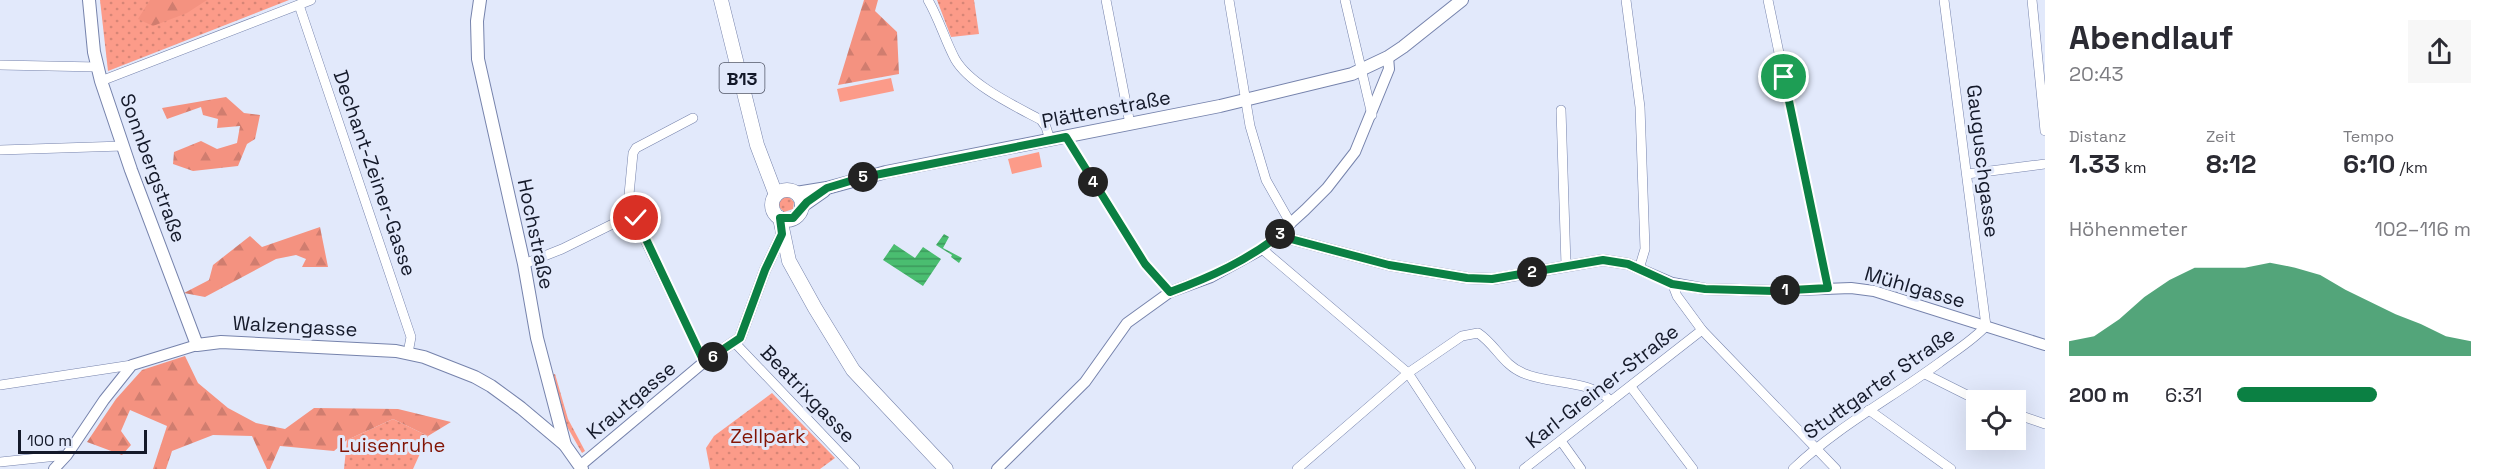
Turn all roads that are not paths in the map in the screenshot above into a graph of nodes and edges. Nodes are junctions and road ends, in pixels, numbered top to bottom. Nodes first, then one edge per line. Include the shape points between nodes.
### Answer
1 (89, 0) edge
2 (312, 0) edge
3 (480, 0) edge
4 (721, 0) edge
5 (928, 0) edge
6 (1106, 0) edge
7 (1229, 0) edge
8 (1345, 0) edge
9 (1462, 0) edge
10 (1626, 0) edge
11 (1768, 0) edge
12 (1944, 0) edge
13 (2032, 0) edge
14 (299, 5) junction
15 (1388, 57) junction
16 (0, 65) edge
17 (98, 67) junction
18 (1360, 70) junction
19 (101, 81) junction
20 (1245, 101) junction
21 (1561, 110) dead end
22 (1372, 115) junction
23 (693, 118) dead end
24 (1130, 124) junction
25 (2045, 131) edge
26 (1066, 137) junction
27 (1050, 140) junction
28 (123, 146) junction
29 (0, 150) edge
30 (2045, 164) edge
31 (1967, 174) junction
32 (790, 196) junction
33 (633, 214) junction
34 (785, 218) junction
35 (1291, 224) junction
36 (1282, 233) junction
37 (782, 234) junction
38 (1262, 249) junction
39 (524, 264) junction
40 (1566, 265) junction
41 (1639, 269) junction
42 (1672, 284) junction
43 (1686, 286) junction
44 (805, 287) junction
45 (1828, 288) junction
46 (1170, 292) junction
47 (1687, 309) junction
48 (1986, 326) junction
49 (1702, 330) junction
50 (735, 343) junction
51 (197, 345) junction
52 (2045, 345) edge
53 (408, 353) junction
54 (704, 362) junction
55 (132, 365) junction
56 (1408, 373) junction
57 (1925, 374) junction
58 (0, 385) edge
59 (1631, 387) junction
60 (1966, 394) edge
61 (1611, 401) junction
62 (1869, 410) junction
63 (2026, 417) edge
64 (2045, 424) edge
65 (1561, 441) junction
66 (565, 445) junction
67 (1815, 448) junction
68 (67, 455) junction
69 (0, 462) edge
70 (581, 467) edge
71 (54, 469) edge
72 (855, 469) edge
73 (946, 469) edge
74 (997, 469) edge
75 (1297, 469) edge
76 (1471, 469) edge
77 (1524, 469) edge
78 (1581, 469) edge
79 (1693, 469) edge
80 (1793, 469) edge
81 (1836, 469) edge
82 (1951, 469) edge

1 - 17 main road, Sonnbergstraße
2 - 14 street
3 - 39 main road, Hochstraße via 478,59
4 - 32 main road, B13 via 762,157
5 - 27 street via 962,68 985,87 1041,120
6 - 24 street
7 - 20 street
8 - 18 street
9 - 15 main road, Plättenstraße
10 - 41 street via 1640,107 1645,249
11 - 45 street
12 - 31 street, Gauguschgasse
13 - 25 street
14 - 19 street
14 - 53 street, Dechant-Zeiner-Gasse via 411,337
15 - 18 main road, Plättenstraße
15 - 22 street via 1389,69
16 - 17 street
17 - 19 main road, Sonnbergstraße
18 - 20 main road, Plättenstraße
18 - 22 street
19 - 28 main road, Sonnbergstraße
20 - 24 main road, Plättenstraße
20 - 35 street via 1266,180
21 - 40 street
22 - 35 street via 1355,152
23 - 33 street via 647,141 633,153 628,205
24 - 26 main road, Plättenstraße
26 - 27 main road, Plättenstraße
26 - 46 street via 1139,255
27 - 32 main road, Plättenstraße via 886,172
28 - 29 street
28 - 51 main road, Sonnbergstraße
30 - 31 street
31 - 48 street, Gauguschgasse
32 - 34 main road via 797,215
32 - 34 main road, B13 via 772,207
33 - 39 street
33 - 54 street
34 - 37 main road, B13
34 - 44 main road, B13
35 - 36 street
36 - 38 street
36 - 40 street, Mühlgasse via 1287,238 1389,265 1467,278 1492,279
37 - 44 main road, B13 via 789,261
37 - 50 street
38 - 46 street via 1210,277
38 - 56 street
39 - 66 main road, Hochstraße via 542,361
40 - 41 street, Mühlgasse via 1612,260
41 - 42 street, Mühlgasse
42 - 43 street, Mühlgasse
42 - 47 street
43 - 45 street, Mühlgasse via 1735,290
43 - 47 street
44 - 73 main road, B13 via 854,370
45 - 48 street, Mühlgasse via 1874,291
46 - 74 street via 1127,323 1085,382
47 - 49 street
48 - 52 street, Mühlgasse
48 - 57 street, Stuttgarter Straße
49 - 59 street, Karl-Greiner-Straße
49 - 67 street
50 - 54 street, Krautgasse
50 - 72 street, Beatrixgasse
51 - 53 main road, Walzengasse via 221,342
51 - 55 street, Walzengasse
53 - 66 main road, Walzengasse via 475,376 514,402
54 - 70 street, Krautgasse
55 - 58 street, Walzengasse
55 - 68 street
56 - 61 street via 1462,336 1478,333 1490,341 1507,365 1524,374 1593,390
56 - 75 street
56 - 76 street
57 - 60 street
57 - 62 street, Stuttgarter Straße
59 - 61 street, Karl-Greiner-Straße
59 - 79 street
61 - 65 street, Karl-Greiner-Straße
62 - 67 street, Stuttgarter Straße
62 - 82 street
63 - 64 street
65 - 77 street, Karl-Greiner-Straße
65 - 78 street
66 - 70 main road, Hochstraße
67 - 80 street, Stuttgarter Straße
67 - 81 street
68 - 69 street
68 - 71 street

